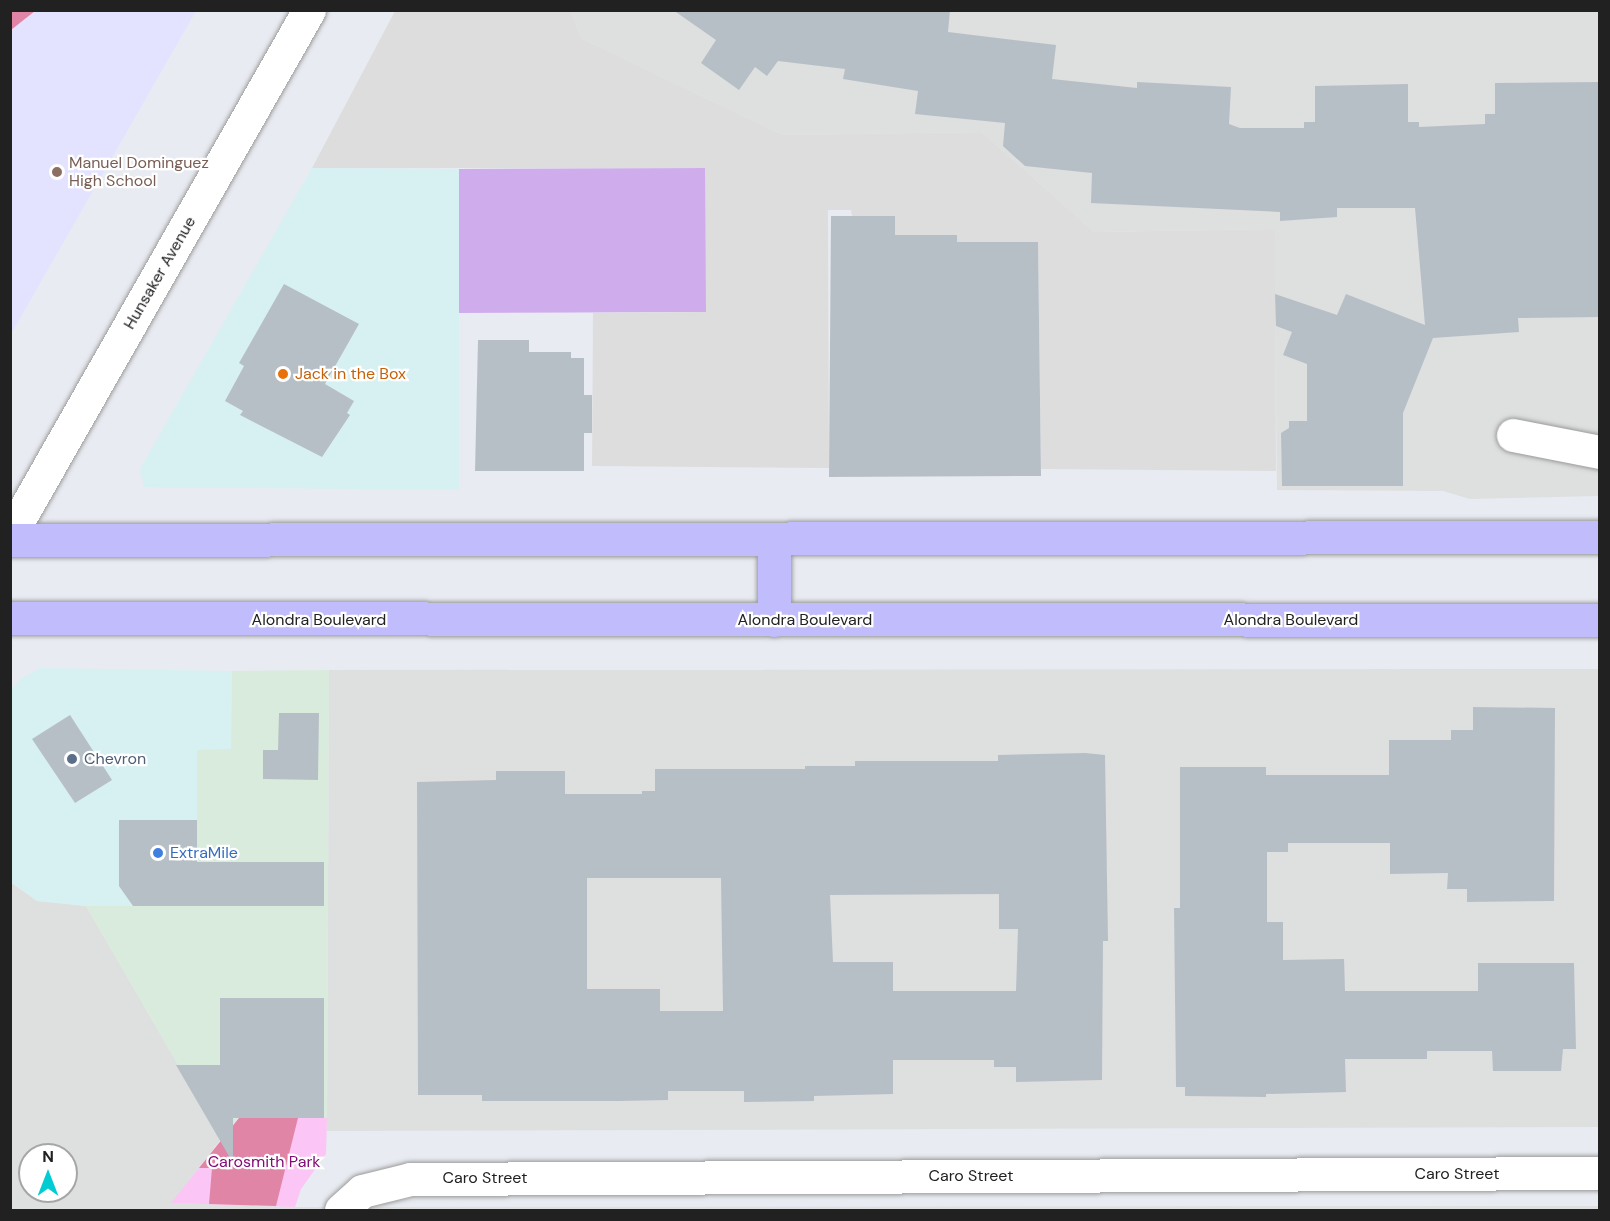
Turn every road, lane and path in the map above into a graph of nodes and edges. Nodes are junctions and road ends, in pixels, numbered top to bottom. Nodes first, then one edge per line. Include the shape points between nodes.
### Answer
1 (309, 10) edge
2 (1513, 435) dead end
3 (1599, 452) edge
4 (10, 535) edge
5 (1599, 537) edge
6 (774, 539) junction
7 (10, 540) edge
8 (10, 618) edge
9 (774, 620) junction
10 (1599, 620) edge
11 (1599, 1173) edge
12 (344, 1205) edge

1 - 4 street, Hunsaker Avenue
2 - 3 street
5 - 6 main road
6 - 7 main road
6 - 9 main road
8 - 9 main road, Alondra Boulevard
9 - 10 main road, Alondra Boulevard
11 - 12 street, Caro Street via 410,1179 377,1184

